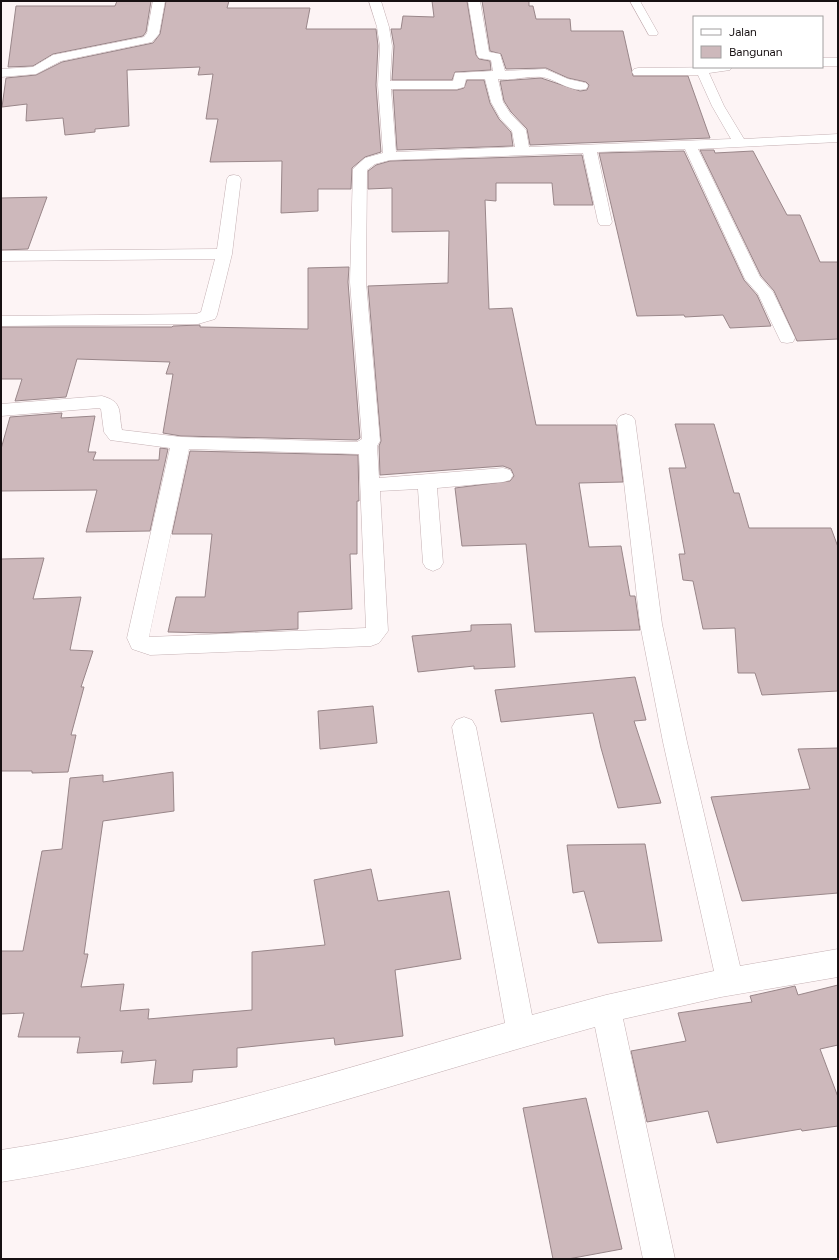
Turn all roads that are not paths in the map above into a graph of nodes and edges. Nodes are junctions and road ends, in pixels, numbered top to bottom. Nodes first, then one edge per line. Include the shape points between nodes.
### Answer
1 (159, 1) edge
2 (376, 1) edge
3 (474, 1) edge
4 (635, 1) edge
5 (652, 33) dead end
6 (823, 62) edge
7 (838, 62) edge
8 (721, 68) edge
9 (638, 72) dead end
10 (702, 72) junction
11 (1, 73) edge
12 (496, 76) junction
13 (384, 85) junction
14 (582, 86) dead end
15 (838, 138) edge
16 (740, 143) junction
17 (689, 144) junction
18 (589, 148) junction
19 (523, 151) junction
20 (390, 156) junction
21 (234, 178) dead end
22 (605, 222) dead end
23 (224, 254) junction
24 (1, 256) edge
25 (1, 321) edge
26 (787, 338) dead end
27 (1, 410) edge
28 (626, 420) dead end
29 (181, 443) junction
30 (368, 444) junction
31 (503, 475) dead end
32 (427, 482) junction
33 (370, 484) junction
34 (433, 563) dead end
35 (464, 727) dead end
36 (838, 963) edge
37 (730, 980) junction
38 (606, 1010) junction
39 (520, 1034) junction
40 (1, 1166) edge
41 (659, 1259) edge

1 - 11 street via 154,34 148,40 57,58 36,70
2 - 13 street via 386,46
3 - 12 street via 483,55 496,57
4 - 5 lane
6 - 7 street
8 - 10 street
9 - 10 street
10 - 16 street
12 - 13 street via 459,76 460,84 457,85
12 - 14 street via 545,73 564,82
12 - 19 street via 492,86 497,102 519,130
13 - 20 street
15 - 16 street
16 - 17 street
17 - 18 street
17 - 26 street via 753,279 765,292
18 - 19 street
18 - 22 street
19 - 20 street
20 - 30 street via 369,161 360,169 358,282 371,441
21 - 23 street
23 - 24 street
23 - 25 street via 211,314 202,318
27 - 29 street via 102,402 110,406 114,434
28 - 37 street via 651,624 675,742
29 - 30 street via 360,448
29 - 33 street via 138,638 140,643 146,646 364,638 375,634 377,631
30 - 33 street
31 - 32 street
32 - 33 street
32 - 34 street
35 - 39 street
36 - 37 street
37 - 38 street
38 - 39 street
38 - 41 street
39 - 40 street via 221,1119 49,1160

